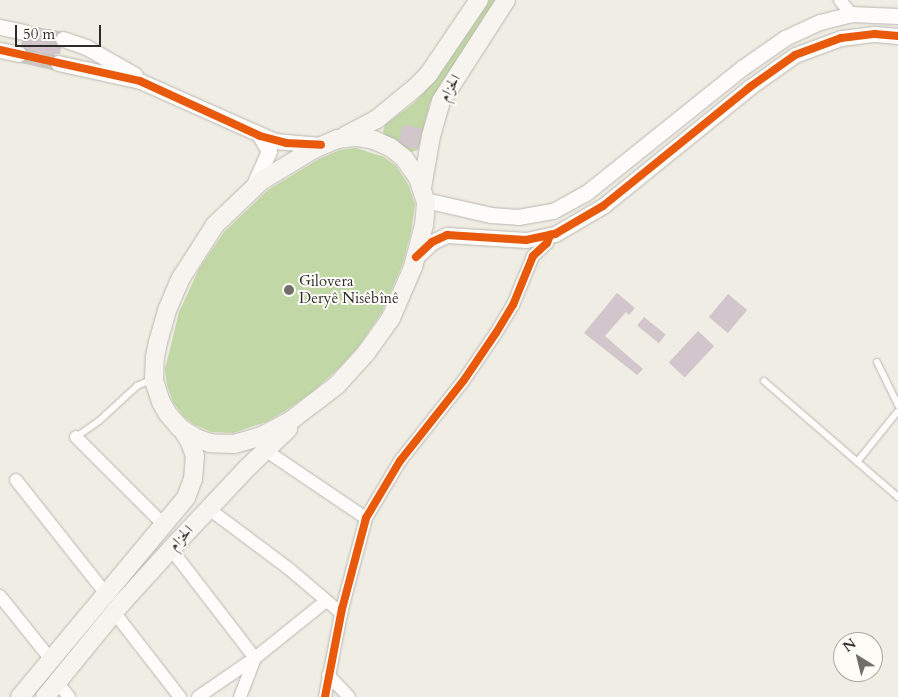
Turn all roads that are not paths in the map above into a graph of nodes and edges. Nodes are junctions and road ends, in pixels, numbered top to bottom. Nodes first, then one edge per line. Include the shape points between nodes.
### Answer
1 (479, 0) edge
2 (506, 0) edge
3 (840, 0) edge
4 (851, 14) junction
5 (898, 16) edge
6 (0, 27) edge
7 (24, 32) tunnel mouth
8 (898, 36) edge
9 (63, 39) tunnel mouth
10 (0, 50) edge
11 (19, 54) tunnel mouth
12 (58, 63) tunnel mouth
13 (153, 87) junction
14 (260, 136) junction
15 (329, 142) junction
16 (252, 189) junction
17 (424, 194) junction
18 (550, 235) junction
19 (416, 257) junction
20 (877, 362) dead end
21 (154, 379) junction
22 (764, 381) dead end
23 (330, 392) junction
24 (898, 405) edge
25 (898, 411) edge
26 (183, 431) junction
27 (76, 437) joint
28 (265, 450) junction
29 (857, 462) junction
30 (16, 480) dead end
31 (898, 497) edge
32 (208, 509) junction
33 (366, 518) junction
34 (165, 526) junction
35 (171, 548) junction
36 (106, 594) junction
37 (0, 596) edge
38 (326, 601) junction
39 (114, 612) junction
40 (341, 613) junction
41 (255, 658) junction
42 (52, 661) junction
43 (328, 675) junction
44 (57, 682) junction
45 (20, 697) edge
46 (46, 697) edge
47 (69, 697) edge
48 (180, 697) edge
49 (198, 697) edge
50 (240, 697) edge
51 (325, 697) edge
52 (349, 697) edge

1 - 15 main road, الحزام via 428,75 416,87 371,123
2 - 17 main road, الحزام via 441,101 431,136
3 - 4 street
4 - 5 street
4 - 17 street via 820,22 785,38 742,68 586,193 553,211 518,217 491,215
6 - 7 street
8 - 18 street via 875,34 841,38 796,55 750,87 603,206 569,228
9 - 13 street via 103,55
10 - 11 street
12 - 13 street via 120,76
13 - 14 street
14 - 15 street via 286,143
14 - 16 street via 269,150
15 - 16 main road via 287,163
15 - 17 main road via 365,138 390,147 412,168
16 - 21 main road via 215,225 181,278 158,342
17 - 19 main road via 424,225
18 - 19 street via 526,240 447,236 432,242
18 - 33 street via 547,243 533,256 513,305 491,340 400,461
19 - 23 main road via 391,318 360,361
20 - 24 lane
21 - 26 main road via 163,408
21 - 27 lane via 137,386
22 - 29 lane
23 - 26 main road via 272,432 242,442 210,443
23 - 28 main road, الحزام
25 - 29 lane
26 - 34 main road, الحزام via 195,456 193,478 186,498
27 - 34 street
28 - 32 main road, الحزام
28 - 33 street
29 - 31 lane
30 - 36 street
32 - 35 main road, الحزام
32 - 38 street via 288,568
33 - 40 street
34 - 36 main road, الحزام
35 - 39 main road, الحزام
35 - 41 street
36 - 42 main road, الحزام
37 - 42 street
38 - 40 street
38 - 41 street
39 - 44 main road, الحزام
39 - 48 street
40 - 43 street
41 - 49 street
41 - 50 street
42 - 45 main road, الحزام
43 - 51 street
43 - 52 street
44 - 46 main road, الحزام
44 - 47 street

